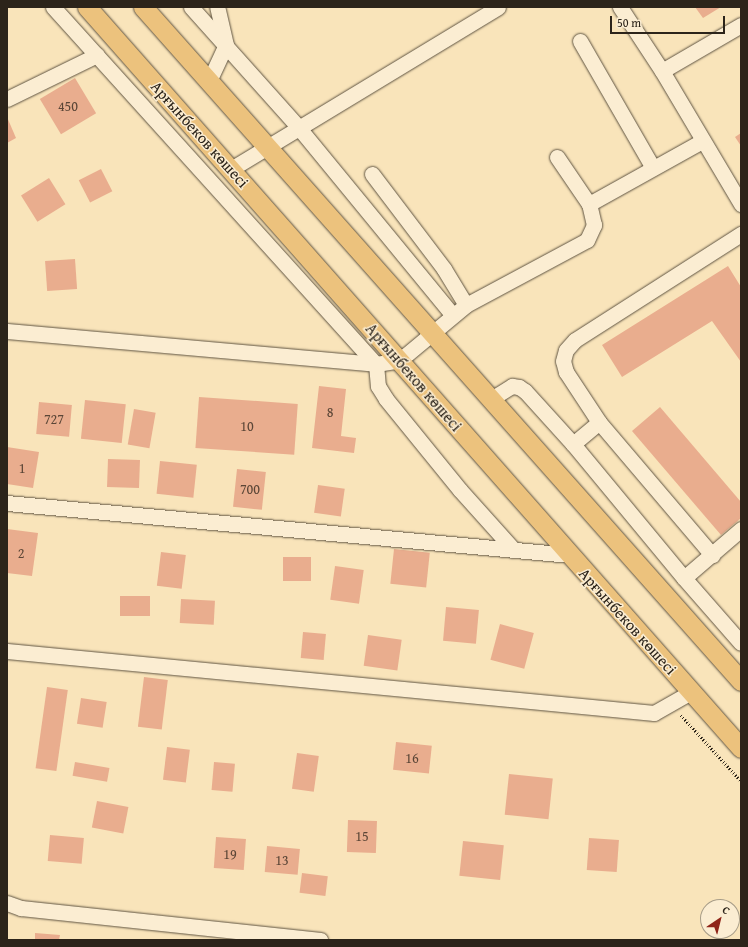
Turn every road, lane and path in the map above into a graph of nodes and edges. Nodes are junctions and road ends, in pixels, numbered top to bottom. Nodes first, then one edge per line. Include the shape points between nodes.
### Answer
1 (53, 7) edge
2 (87, 7) edge
3 (143, 7) edge
4 (191, 7) edge
5 (217, 7) edge
6 (498, 7) edge
7 (620, 7) edge
8 (739, 30) edge
9 (580, 41) dead end
10 (226, 45) junction
11 (97, 55) junction
12 (662, 71) junction
13 (209, 81) junction
14 (7, 99) edge
15 (299, 128) junction
16 (702, 141) junction
17 (266, 147) junction
18 (557, 157) dead end
19 (654, 168) junction
20 (231, 169) junction
21 (372, 174) dead end
22 (589, 204) junction
23 (741, 204) edge
24 (741, 234) edge
25 (466, 305) junction
26 (452, 314) junction
27 (7, 331) edge
28 (433, 334) junction
29 (400, 360) junction
30 (376, 364) junction
31 (491, 399) junction
32 (599, 422) junction
33 (573, 444) junction
34 (7, 503) edge
35 (741, 529) edge
36 (513, 550) junction
37 (570, 555) junction
38 (712, 555) junction
39 (684, 578) junction
40 (741, 643) edge
41 (7, 651) edge
42 (741, 682) edge
43 (691, 692) junction
44 (671, 704) junction
45 (741, 748) edge
46 (741, 782) edge
47 (7, 903) edge
48 (320, 940) edge

1 - 11 street
2 - 20 main road, Арғынбеков көшесі
3 - 13 main road
4 - 10 street
5 - 10 street
6 - 15 street
7 - 12 street
8 - 12 street
9 - 19 street
10 - 13 street
10 - 15 street
11 - 14 street
11 - 30 street
12 - 16 street
13 - 17 main road
15 - 17 street
15 - 26 street
16 - 19 street
16 - 23 street
17 - 20 street
17 - 28 main road
18 - 22 street
19 - 22 street
20 - 29 main road, Арғынбеков көшесі
21 - 25 street via 444,269
22 - 25 street via 594,225 587,240
24 - 32 street via 575,340 566,350 563,361 566,372
25 - 26 street
26 - 28 street
27 - 30 street
28 - 29 street
28 - 31 main road
29 - 30 street
29 - 37 main road, Арғынбеков көшесі
30 - 36 street via 378,386 386,399
31 - 33 street via 512,386 519,387
31 - 42 main road
32 - 33 street
32 - 38 street
33 - 39 street
34 - 36 street
35 - 38 street
36 - 37 street
37 - 43 main road, Арғынбеков көшесі
38 - 39 street
39 - 40 street
41 - 44 street via 654,713
43 - 44 street
43 - 45 main road, Арғынбеков көшесі
44 - 46 path
47 - 48 street via 21,908

